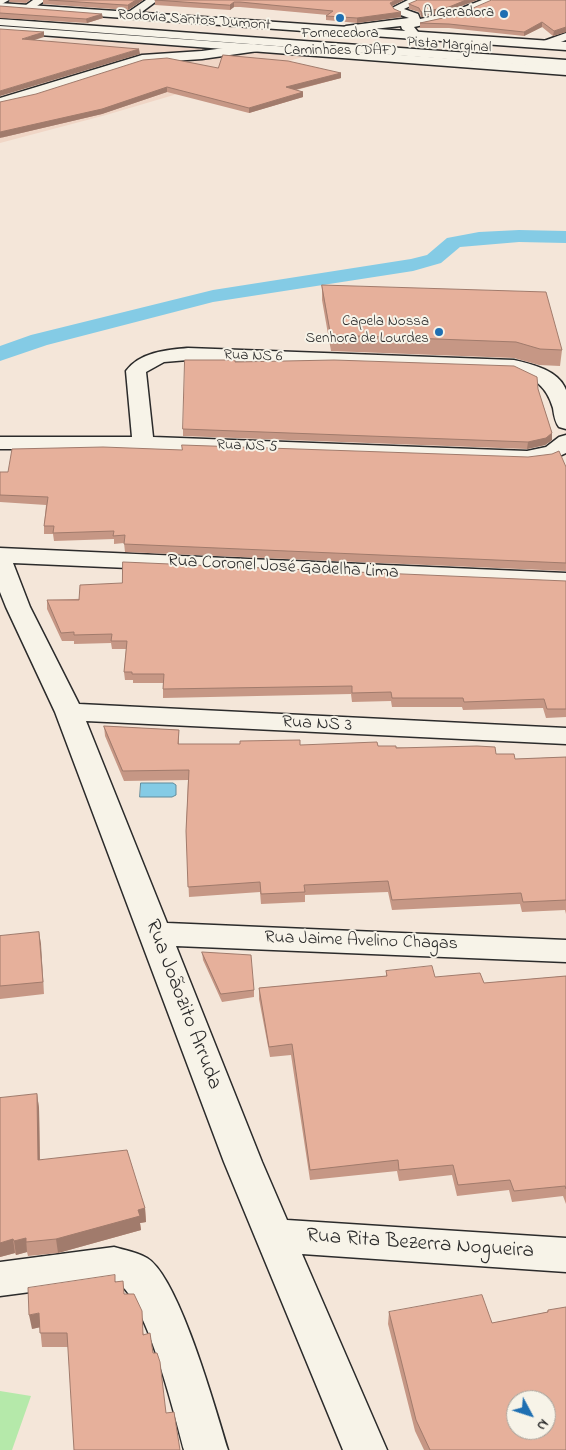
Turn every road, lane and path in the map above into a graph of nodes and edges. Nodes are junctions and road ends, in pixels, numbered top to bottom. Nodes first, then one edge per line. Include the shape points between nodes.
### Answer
1 (4, 0) edge
2 (41, 0) edge
3 (153, 0) edge
4 (418, 0) edge
5 (492, 0) edge
6 (0, 4) edge
7 (27, 8) junction
8 (0, 12) edge
9 (132, 15) junction
10 (0, 22) edge
11 (0, 29) edge
12 (346, 29) junction
13 (415, 34) junction
14 (566, 36) edge
15 (545, 44) junction
16 (329, 45) junction
17 (230, 46) junction
18 (566, 46) edge
19 (254, 48) junction
20 (566, 52) edge
21 (566, 64) edge
22 (566, 72) edge
23 (0, 102) edge
24 (566, 423) edge
25 (566, 441) edge
26 (143, 443) junction
27 (0, 444) edge
28 (0, 555) edge
29 (0, 561) edge
30 (566, 580) edge
31 (69, 712) junction
32 (566, 736) edge
33 (156, 934) junction
34 (566, 951) edge
35 (273, 1236) junction
36 (566, 1254) edge
37 (0, 1279) edge
38 (206, 1450) edge
39 (365, 1450) edge

1 - 6 main road
2 - 7 main road
3 - 9 main road
4 - 12 main road via 397,8 414,16 413,21
5 - 13 main road via 452,16 407,26
6 - 7 main road, Pista Marginal
7 - 9 main road, Pista Marginal
8 - 20 main road, Rodovia Santos Dumont
9 - 12 main road, Pista Marginal
10 - 16 main road, Rodovia Santos Dumont
11 - 17 main road, Pista Marginal
12 - 13 main road, Pista Marginal
13 - 15 main road, Pista Marginal
14 - 15 main road
15 - 18 main road, Pista Marginal
16 - 17 main road
16 - 21 main road, Rodovia Santos Dumont
17 - 19 main road, Pista Marginal
19 - 22 main road, Pista Marginal
19 - 23 main road via 142,59
24 - 26 main road, Rua NS 6 via 558,395 543,377 520,366 188,354 161,357 143,364 136,371
25 - 26 main road, Rua NS 5 via 558,451 546,456
26 - 27 main road, Rua NS 5
28 - 30 main road, Rua Coronel José Gadelha Lima
29 - 31 main road, Rua Joãozito Arruda via 18,607
31 - 32 main road, Rua NS 3
31 - 33 main road, Rua Joãozito Arruda
33 - 34 main road, Rua Jaime Avelino Chagas
33 - 35 main road, Rua Joãozito Arruda
35 - 36 main road, Rua Rita Bezerra Nogueira
35 - 39 main road, Rua Joãozito Arruda
37 - 38 main road via 114,1264 133,1270 144,1281 161,1312

